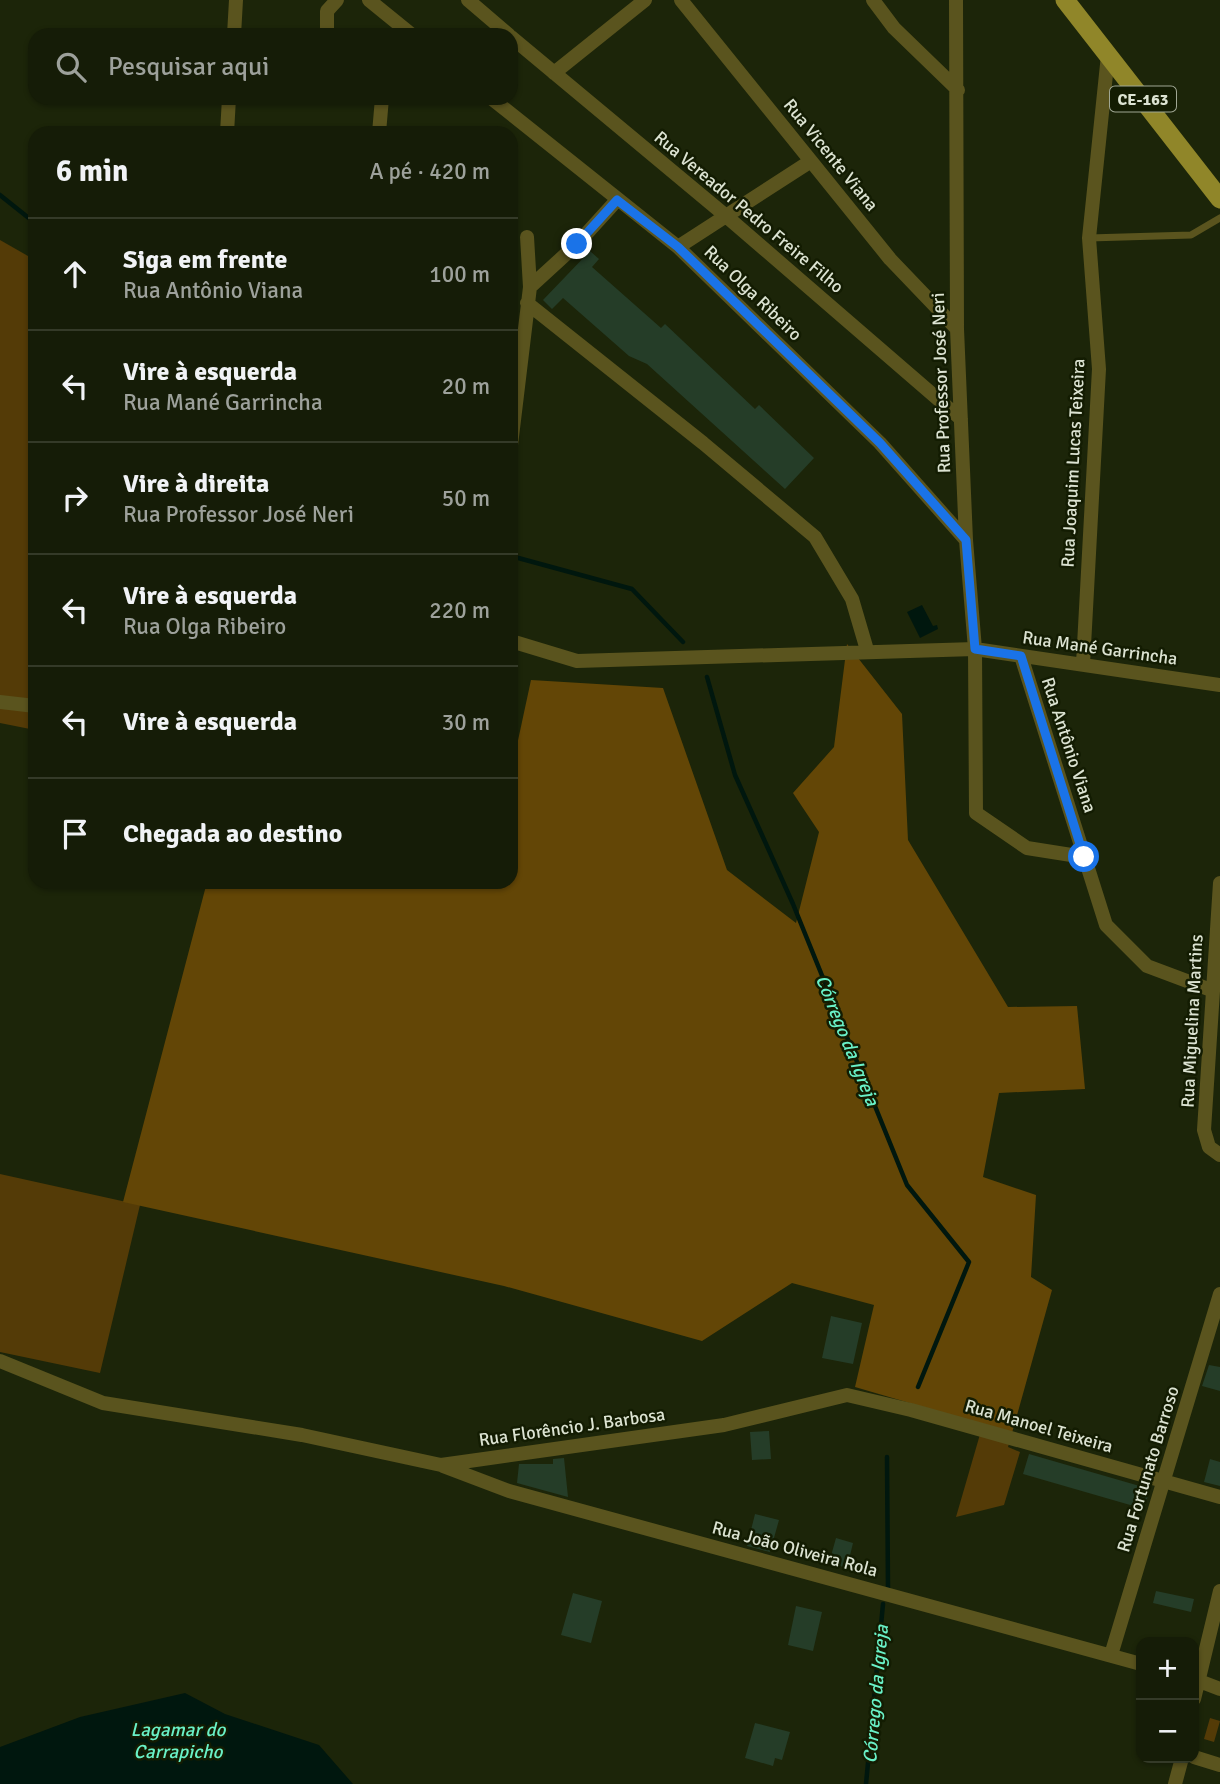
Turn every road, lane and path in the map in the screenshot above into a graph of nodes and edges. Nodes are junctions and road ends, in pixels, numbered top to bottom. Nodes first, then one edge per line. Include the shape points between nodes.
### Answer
1 (236, 0) edge
2 (337, 0) edge
3 (369, 0) edge
4 (468, 0) edge
5 (645, 0) edge
6 (681, 0) edge
7 (873, 0) edge
8 (956, 0) edge
9 (1065, 0) edge
10 (234, 28) edge
11 (327, 28) edge
12 (403, 28) edge
13 (501, 28) edge
14 (518, 43) edge
15 (1108, 55) junction
16 (554, 73) junction
17 (958, 90) junction
18 (229, 105) edge
19 (381, 105) edge
20 (500, 105) edge
21 (227, 126) edge
22 (380, 126) edge
23 (811, 161) junction
24 (1220, 199) edge
25 (617, 200) junction
26 (726, 216) junction
27 (1220, 218) edge
28 (527, 237) dead end
29 (1089, 239) junction
30 (678, 247) junction
31 (530, 287) junction
32 (527, 303) junction
33 (957, 329) junction
34 (518, 371) edge
35 (961, 419) junction
36 (966, 540) junction
37 (518, 643) edge
38 (975, 649) junction
39 (867, 650) junction
40 (1021, 656) junction
41 (1083, 664) junction
42 (1220, 685) edge
43 (0, 702) edge
44 (28, 705) edge
45 (1084, 857) junction
46 (1220, 883) edge
47 (1211, 990) junction
48 (1220, 1155) edge
49 (1220, 1294) edge
50 (0, 1361) edge
51 (847, 1395) joint
52 (442, 1465) junction
53 (1164, 1482) junction
54 (1220, 1497) edge
55 (1220, 1591) edge
56 (1111, 1655) junction
57 (1136, 1662) edge
58 (1199, 1669) edge
59 (1199, 1681) edge
60 (1220, 1689) edge
61 (1199, 1759) edge
62 (1181, 1763) edge
63 (1220, 1765) edge
64 (1175, 1784) edge

1 - 10 street
2 - 11 street via 327,11
3 - 12 street
4 - 13 street, Rua Vereador Pedro Freire Filho
5 - 16 street
6 - 23 street, Rua Vicente Viana
7 - 17 street via 894,28
8 - 17 street, Rua Professor José Neri
9 - 15 main road, CE-163
14 - 16 street, Rua Vereador Pedro Freire Filho
15 - 24 main road, CE-163
15 - 29 street, Rua Joaquim Lucas Teixeira
16 - 26 street, Rua Vereador Pedro Freire Filho
17 - 33 street, Rua Professor José Neri
18 - 21 street
19 - 22 street
20 - 25 street, Rua Olga Ribeiro
23 - 26 street
23 - 33 street, Rua Vicente Viana via 890,259
25 - 30 street, Rua Olga Ribeiro
25 - 31 street
26 - 30 street
26 - 35 street, Rua Vereador Pedro Freire Filho
27 - 29 lane via 1191,235
28 - 31 street
29 - 41 street, Rua Joaquim Lucas Teixeira via 1099,369
30 - 36 street, Rua Olga Ribeiro via 880,443
31 - 32 street
32 - 34 street
32 - 39 street via 815,537 852,598
33 - 35 street, Rua Professor José Neri
35 - 36 street, Rua Professor José Neri
36 - 38 street, Rua Professor José Neri
37 - 39 street, Rua Mané Garrincha via 577,661 754,658
38 - 39 street, Rua Mané Garrincha
38 - 40 street, Rua Mané Garrincha
38 - 45 street, Rua Professor José Neri via 976,813 1027,848
40 - 41 street, Rua Mané Garrincha
40 - 45 street, Rua Antônio Viana
41 - 42 street, Rua Mané Garrincha
43 - 44 street
45 - 47 street, Rua Antônio Viana via 1106,925 1147,966
46 - 47 street, Rua Miguelina Martins
47 - 48 street, Rua Miguelina Martins via 1204,1130 1209,1147
49 - 53 street, Rua Fortunato Barroso
50 - 52 street, Rua Florêncio J. Barbosa via 103,1403 302,1434
51 - 52 street, Rua Florêncio J. Barbosa via 723,1424
51 - 53 street, Rua Manoel Teixeira
52 - 56 street, Rua João Oliveira Rola via 509,1491
53 - 54 street, Rua Manoel Teixeira
53 - 56 street, Rua Fortunato Barroso
55 - 58 street
56 - 57 street, Rua João Oliveira Rola
59 - 60 street
61 - 63 street
62 - 64 street

